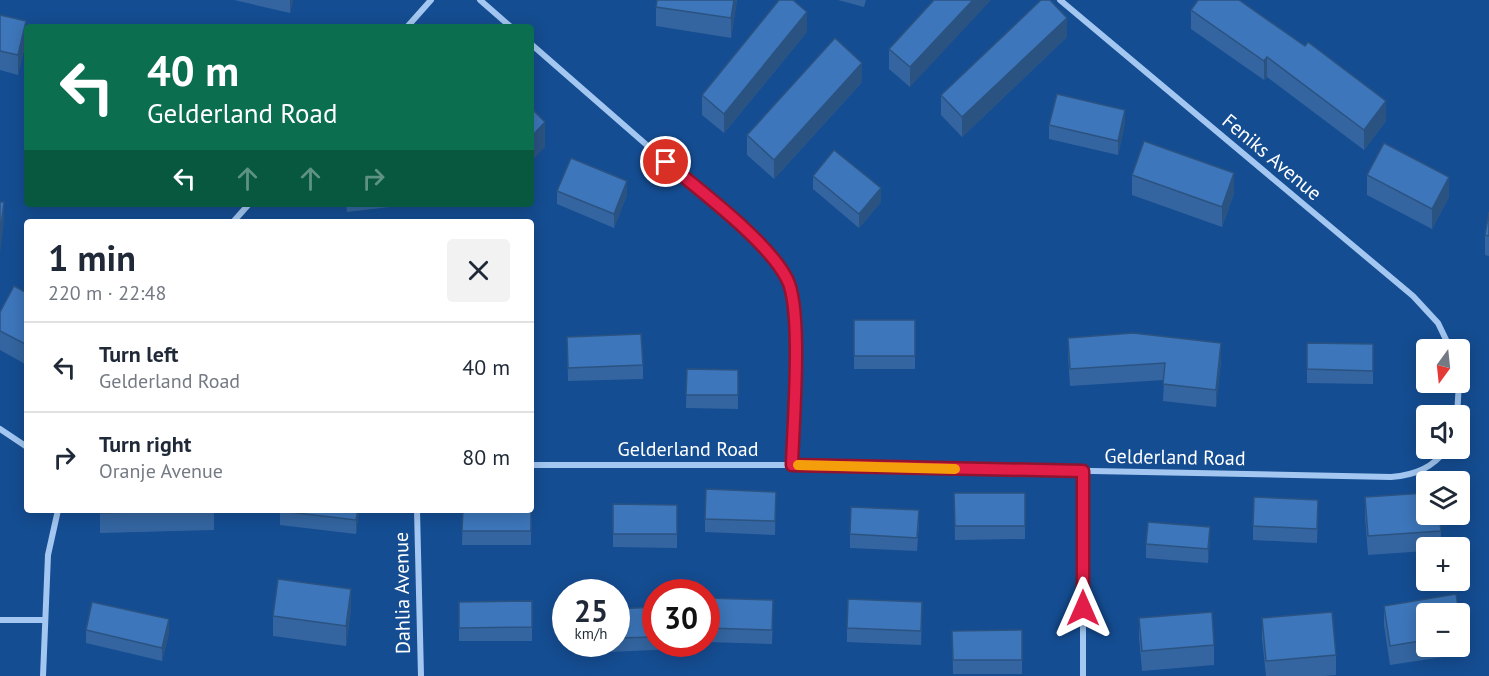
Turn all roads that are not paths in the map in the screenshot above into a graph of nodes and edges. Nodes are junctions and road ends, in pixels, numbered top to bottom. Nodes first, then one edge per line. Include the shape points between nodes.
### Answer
1 (431, 0) edge
2 (480, 0) edge
3 (1060, 0) edge
4 (410, 24) edge
5 (508, 24) edge
6 (534, 47) edge
7 (246, 207) edge
8 (236, 219) edge
9 (1446, 339) edge
10 (0, 429) edge
11 (24, 445) edge
12 (1440, 459) edge
13 (534, 465) edge
14 (792, 465) junction
15 (1083, 471) junction
16 (57, 513) edge
17 (417, 513) edge
18 (0, 620) edge
19 (45, 620) junction
20 (43, 676) edge
21 (421, 676) edge
22 (1083, 676) edge

1 - 4 street
2 - 5 street
3 - 9 street, Feniks Avenue via 1413,296 1438,323
6 - 14 street via 767,250 780,266 794,297
7 - 8 street
10 - 11 street
12 - 15 street, Gelderland Road via 1420,472 1391,477
13 - 14 street, Gelderland Road
14 - 15 street, Gelderland Road
15 - 22 street
16 - 19 street via 48,555
17 - 21 street, Dahlia Avenue
18 - 19 street
19 - 20 street

